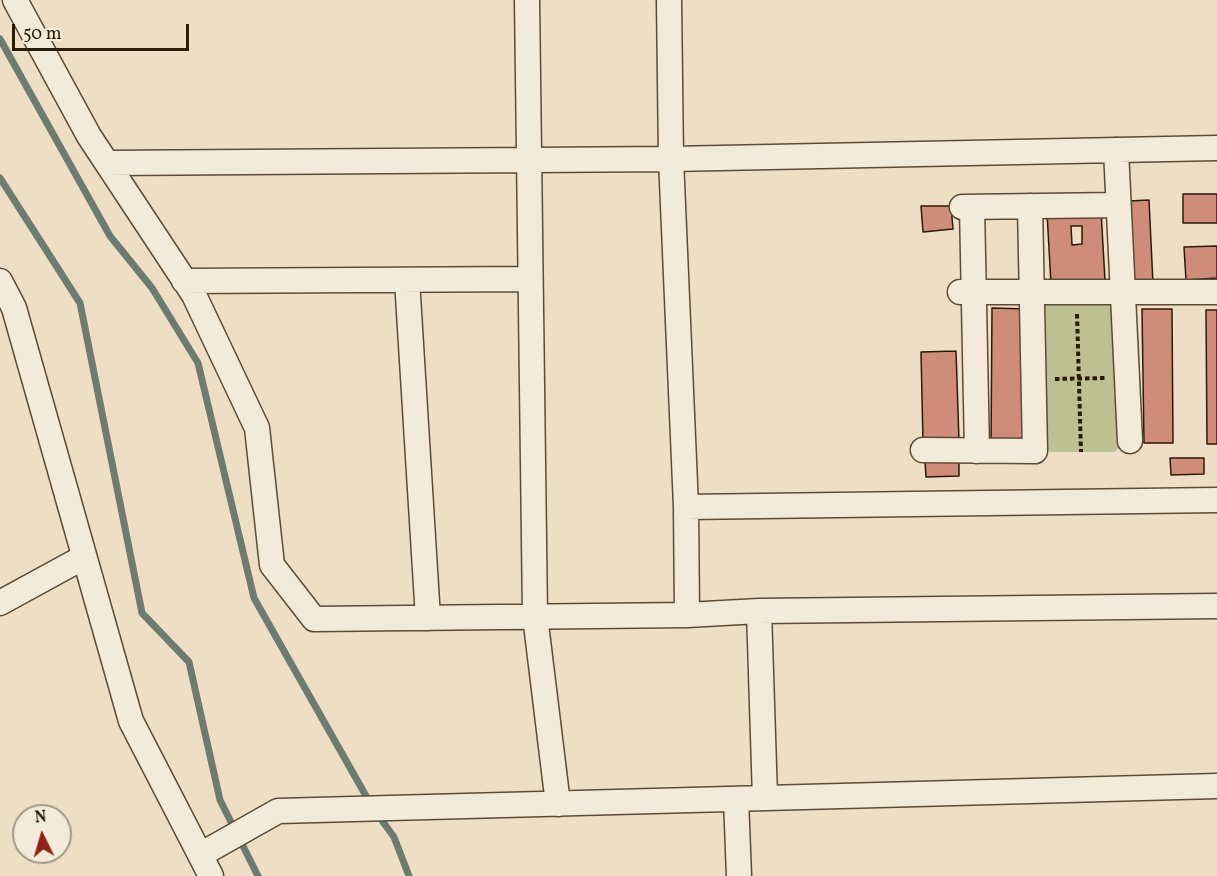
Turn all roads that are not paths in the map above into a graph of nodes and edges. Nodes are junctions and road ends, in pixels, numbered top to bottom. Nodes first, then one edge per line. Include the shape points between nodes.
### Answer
1 (15, 0) edge
2 (527, 0) edge
3 (669, 0) edge
4 (1217, 148) edge
5 (1116, 150) junction
6 (671, 159) junction
7 (529, 161) junction
8 (107, 163) junction
9 (1118, 205) junction
10 (1030, 206) junction
11 (530, 279) junction
12 (407, 280) junction
13 (0, 281) edge
14 (184, 281) junction
15 (967, 292) junction
16 (1032, 292) junction
17 (1123, 292) junction
18 (1217, 292) edge
19 (1130, 441) dead end
20 (923, 450) dead end
21 (977, 451) junction
22 (1217, 500) edge
23 (686, 507) junction
24 (84, 557) junction
25 (0, 603) edge
26 (1217, 606) edge
27 (759, 611) junction
28 (687, 615) junction
29 (535, 616) junction
30 (428, 618) junction
31 (1217, 786) edge
32 (765, 798) junction
33 (736, 799) junction
34 (558, 804) junction
35 (205, 866) edge
36 (739, 876) edge

1 - 8 street
2 - 7 street
3 - 6 street
4 - 5 street
5 - 6 street
5 - 9 street
6 - 7 street
6 - 23 street
7 - 8 street
7 - 11 street
8 - 14 street
9 - 10 street
9 - 17 street
10 - 15 street via 967,207
10 - 16 street
11 - 12 street
11 - 29 street
12 - 14 street
12 - 30 street
13 - 24 street via 14,308
14 - 30 street via 257,428 272,565 314,619
15 - 16 street
15 - 21 street
16 - 17 street
16 - 21 street via 1035,451
17 - 18 street
17 - 19 street
20 - 21 street
22 - 23 street
23 - 28 street
24 - 25 street
24 - 35 street via 130,721
26 - 27 street
27 - 28 street
27 - 32 street
28 - 29 street
29 - 30 street
29 - 34 street
31 - 32 street
32 - 33 street
33 - 34 street
33 - 36 street
34 - 35 street via 278,812 223,842

